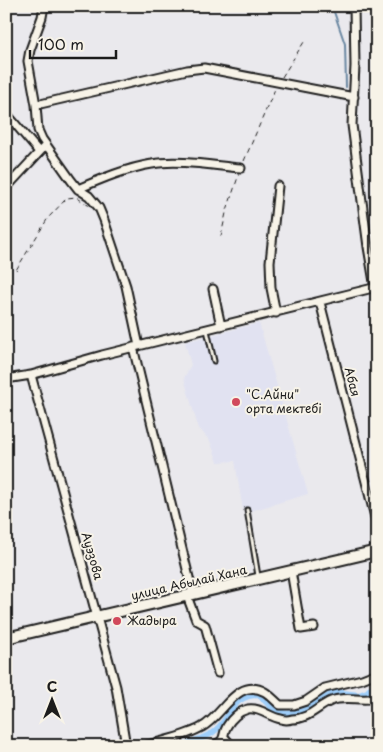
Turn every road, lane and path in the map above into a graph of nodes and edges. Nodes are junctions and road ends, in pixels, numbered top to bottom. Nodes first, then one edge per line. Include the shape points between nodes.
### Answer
1 (44, 6) edge
2 (354, 6) edge
3 (304, 42) dead end
4 (278, 82) junction
5 (354, 97) junction
6 (36, 105) junction
7 (6, 113) edge
8 (46, 145) junction
9 (39, 152) junction
10 (241, 168) junction
11 (278, 186) dead end
12 (6, 188) edge
13 (78, 189) junction
14 (99, 208) junction
15 (221, 236) dead end
16 (16, 270) dead end
17 (376, 288) edge
18 (212, 289) dead end
19 (320, 302) junction
20 (276, 312) junction
21 (221, 326) junction
22 (206, 329) junction
23 (136, 346) junction
24 (214, 361) dead end
25 (31, 374) junction
26 (6, 379) edge
27 (247, 510) dead end
28 (377, 525) edge
29 (377, 552) edge
30 (291, 572) junction
31 (259, 579) junction
32 (190, 595) junction
33 (98, 616) junction
34 (314, 628) dead end
35 (6, 638) edge
36 (218, 672) dead end
37 (377, 673) edge
38 (377, 698) edge
39 (224, 737) junction
40 (126, 746) edge
41 (142, 746) edge
42 (212, 746) edge
43 (232, 746) edge

1 - 6 street via 28,61
2 - 5 street
3 - 4 path
4 - 5 street
4 - 6 street via 204,68
4 - 10 path
5 - 17 street via 352,125
6 - 8 street via 38,130
7 - 9 street
8 - 9 street
8 - 13 street
9 - 12 street
10 - 13 street via 168,162 151,164
10 - 15 path
11 - 20 street via 270,262
13 - 14 street
14 - 16 path via 89,207 76,197 67,198 48,218
14 - 23 street via 126,286
17 - 19 street
18 - 21 street
19 - 20 street
19 - 28 street, Абая
20 - 21 street
21 - 22 street
22 - 23 street
22 - 24 lane
23 - 25 street
23 - 32 street
25 - 26 street
25 - 33 street, Ауэзова
27 - 31 lane
29 - 30 main road, улица Абылай Хана
30 - 31 main road, улица Абылай Хана
30 - 34 street via 301,629
31 - 32 main road, улица Абылай Хана
32 - 33 main road, улица Абылай Хана
32 - 36 street via 196,620 205,625
33 - 35 main road, улица Абылай Хана
33 - 40 street, Ауэзова via 116,687
37 - 41 street via 325,688 294,705 280,705 258,689 245,689 230,698 216,718 204,727
38 - 39 street via 331,701 313,714 296,720 281,720 257,710 247,710 236,715 226,727
39 - 42 street
39 - 43 street

